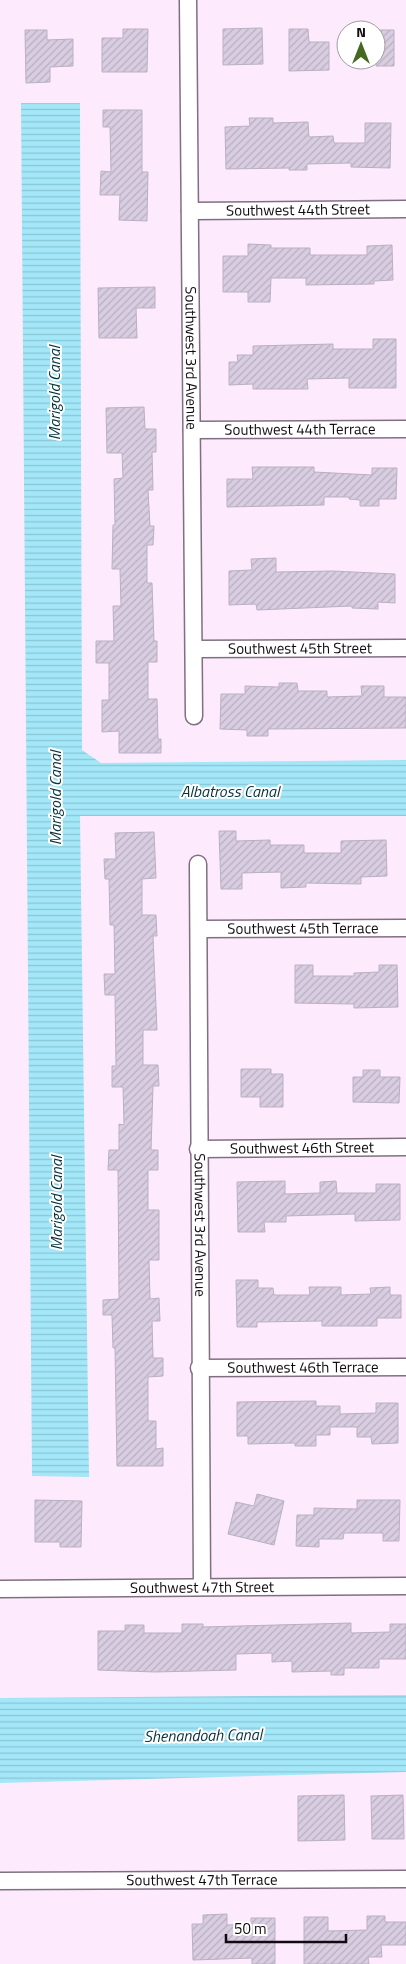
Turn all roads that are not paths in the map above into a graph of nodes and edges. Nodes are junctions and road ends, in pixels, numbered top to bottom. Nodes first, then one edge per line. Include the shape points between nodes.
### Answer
1 (188, 0) edge
2 (406, 209) edge
3 (190, 212) junction
4 (406, 429) edge
5 (192, 430) junction
6 (406, 648) edge
7 (194, 649) junction
8 (194, 716) dead end
9 (198, 864) dead end
10 (406, 928) edge
11 (199, 929) junction
12 (406, 1147) edge
13 (198, 1149) junction
14 (406, 1366) edge
15 (199, 1368) junction
16 (202, 1586) junction
17 (406, 1586) edge
18 (0, 1589) edge
19 (406, 1879) edge
20 (0, 1881) edge

1 - 3 street, Southwest 3rd Avenue
2 - 3 street, Southwest 44th Street
3 - 5 street, Southwest 3rd Avenue
4 - 5 street, Southwest 44th Terrace
5 - 7 street, Southwest 3rd Avenue
6 - 7 street, Southwest 45th Street
7 - 8 street, Southwest 3rd Avenue
9 - 11 street, Southwest 3rd Avenue
10 - 11 street, Southwest 45th Terrace
11 - 13 street, Southwest 3rd Avenue
12 - 13 street, Southwest 46th Street
13 - 15 street, Southwest 3rd Avenue
14 - 15 street, Southwest 46th Terrace
15 - 16 street, Southwest 3rd Avenue
16 - 17 street, Southwest 47th Street
16 - 18 street, Southwest 47th Street
19 - 20 street, Southwest 47th Terrace

